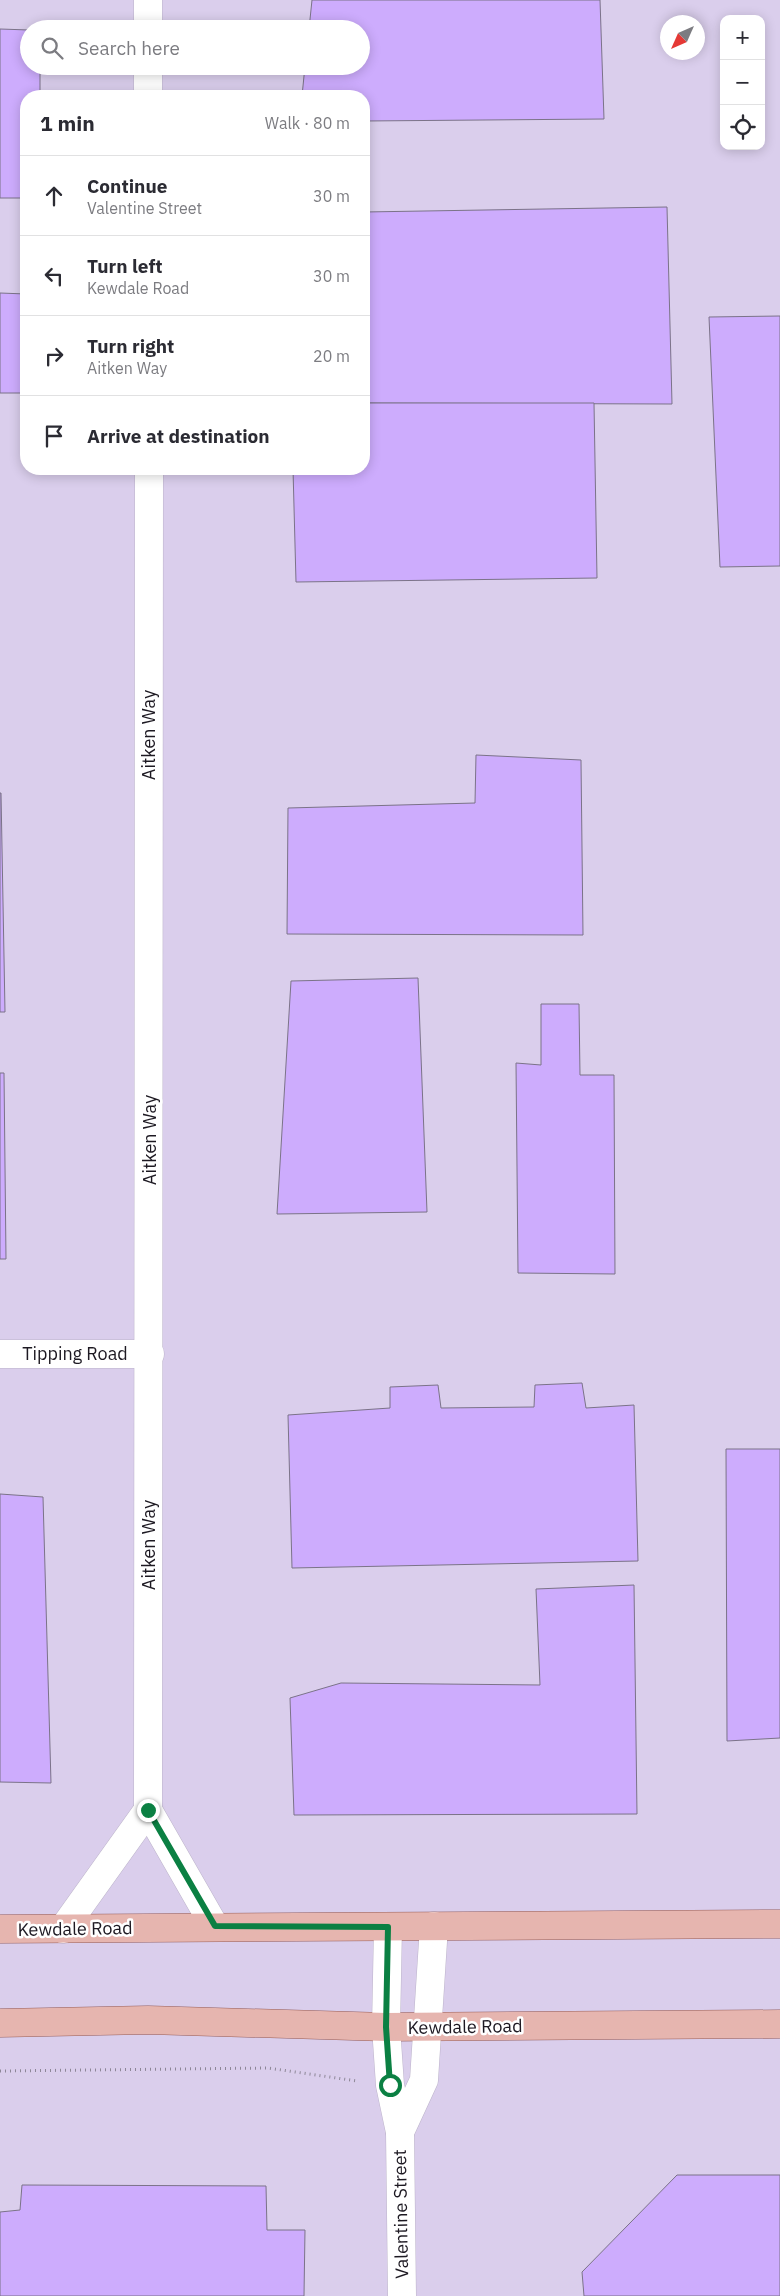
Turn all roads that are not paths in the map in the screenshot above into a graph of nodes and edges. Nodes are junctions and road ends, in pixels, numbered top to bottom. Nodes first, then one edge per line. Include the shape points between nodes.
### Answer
1 (148, 0) edge
2 (148, 20) edge
3 (148, 75) edge
4 (148, 90) edge
5 (149, 475) edge
6 (0, 1354) edge
7 (150, 1354) junction
8 (148, 1810) junction
9 (780, 1924) edge
10 (215, 1926) junction
11 (434, 1926) junction
12 (388, 1927) junction
13 (63, 1929) junction
14 (0, 1930) edge
15 (0, 2023) edge
16 (780, 2024) edge
17 (386, 2027) junction
18 (428, 2027) junction
19 (400, 2132) junction
20 (402, 2296) edge

1 - 2 street
3 - 4 street
5 - 7 street, Aitken Way
6 - 7 street, Tipping Road
7 - 8 street, Aitken Way
8 - 10 street
8 - 13 street
9 - 11 main road, Kewdale Road
10 - 12 main road, Kewdale Road
10 - 13 main road, Kewdale Road
11 - 12 main road, Kewdale Road
11 - 18 street, Valentine Street
12 - 17 street, Valentine Street
13 - 14 main road, Kewdale Road
15 - 17 main road, Kewdale Road via 148,2020
16 - 18 main road, Kewdale Road
17 - 18 main road, Kewdale Road
17 - 19 street, Valentine Street via 390,2085
18 - 19 street, Valentine Street via 424,2080
19 - 20 street, Valentine Street

